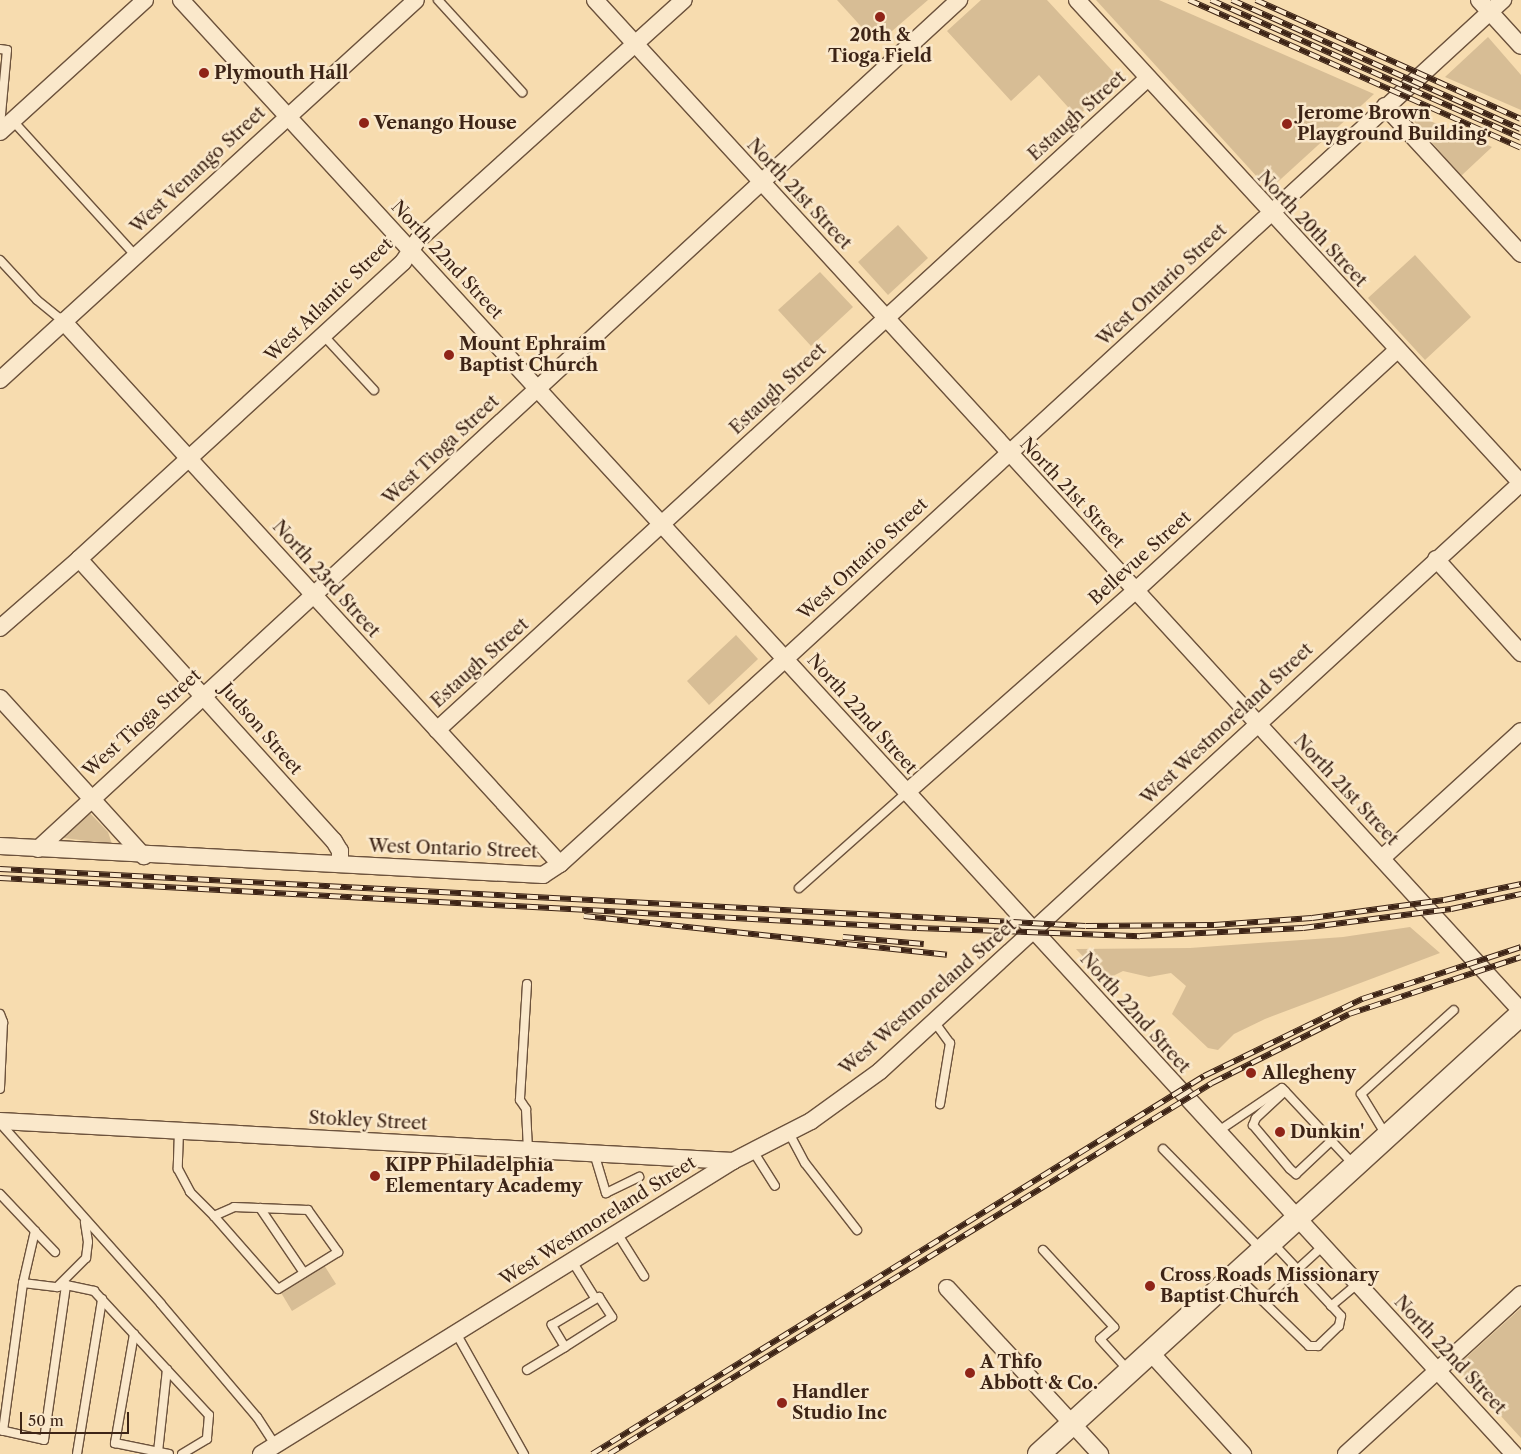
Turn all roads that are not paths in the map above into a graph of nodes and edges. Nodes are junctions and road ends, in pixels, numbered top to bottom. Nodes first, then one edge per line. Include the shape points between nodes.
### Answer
1 (145, 0) edge
2 (181, 0) edge
3 (416, 0) edge
4 (438, 0) edge
5 (595, 0) edge
6 (684, 0) edge
7 (959, 0) edge
8 (1076, 0) edge
9 (1503, 0) edge
10 (1485, 6) edge
11 (635, 43) junction
12 (1521, 46) edge
13 (0, 49) edge
14 (1147, 79) junction
15 (522, 92) dead end
16 (1384, 106) junction
17 (287, 116) junction
18 (4, 118) edge
19 (0, 132) edge
20 (760, 182) junction
21 (1270, 213) junction
22 (410, 250) junction
23 (1521, 254) edge
24 (134, 255) junction
25 (0, 260) edge
26 (885, 317) junction
27 (63, 321) junction
28 (323, 335) junction
29 (1397, 350) junction
30 (3, 376) edge
31 (538, 387) junction
32 (374, 390) dead end
33 (1008, 454) junction
34 (189, 458) junction
35 (1521, 483) edge
36 (663, 523) junction
37 (80, 559) junction
38 (1436, 559) junction
39 (1135, 591) junction
40 (313, 594) junction
41 (0, 628) edge
42 (1521, 653) edge
43 (785, 659) junction
44 (205, 695) junction
45 (0, 698) edge
46 (1258, 724) junction
47 (437, 730) junction
48 (1521, 731) edge
49 (907, 792) junction
50 (91, 797) junction
51 (0, 846) edge
52 (38, 849) junction
53 (144, 856) junction
54 (1382, 858) junction
55 (340, 864) junction
56 (560, 864) junction
57 (799, 888) dead end
58 (1034, 930) junction
59 (527, 984) dead end
60 (1454, 1010) dead end
61 (1521, 1012) edge
62 (0, 1014) edge
63 (933, 1020) junction
64 (0, 1089) edge
65 (1285, 1091) junction
66 (940, 1104) dead end
67 (0, 1122) edge
68 (179, 1131) junction
69 (789, 1132) junction
70 (1217, 1132) junction
71 (1386, 1135) junction
72 (1331, 1141) junction
73 (1163, 1149) dead end
74 (528, 1150) junction
75 (753, 1151) junction
76 (594, 1153) junction
77 (733, 1161) junction
78 (1355, 1166) junction
79 (639, 1176) dead end
80 (774, 1186) dead end
81 (0, 1194) edge
82 (260, 1208) junction
83 (214, 1216) junction
84 (1298, 1218) junction
85 (85, 1222) junction
86 (856, 1230) dead end
87 (35, 1231) junction
88 (618, 1233) junction
89 (1267, 1246) junction
90 (1323, 1246) junction
91 (1043, 1250) dead end
92 (54, 1252) dead end
93 (572, 1261) junction
94 (1297, 1270) junction
95 (304, 1273) junction
96 (1236, 1275) junction
97 (644, 1276) dead end
98 (23, 1283) junction
99 (1357, 1284) junction
100 (66, 1285) junction
101 (57, 1287) junction
102 (947, 1288) dead end
103 (1521, 1294) edge
104 (594, 1298) junction
105 (102, 1299) junction
106 (1263, 1302) junction
107 (1331, 1306) junction
108 (456, 1333) junction
109 (134, 1334) junction
110 (565, 1347) junction
111 (1151, 1353) junction
112 (167, 1369) junction
113 (527, 1370) dead end
114 (1436, 1371) junction
115 (1130, 1372) junction
116 (1072, 1424) junction
117 (2, 1431) edge
118 (275, 1445) junction
119 (1354, 1451) edge
120 (158, 1452) junction
121 (77, 1454) edge
122 (169, 1454) edge
123 (182, 1454) edge
124 (261, 1454) edge
125 (524, 1454) edge
126 (1039, 1454) edge
127 (1100, 1454) edge
128 (1243, 1454) edge
129 (1514, 1454) edge

1 - 18 street
2 - 17 street, North 22nd Street
3 - 17 street, West Venango Street
4 - 15 lane
5 - 11 street, North 21st Street
6 - 11 street, West Atlantic Street
7 - 20 street, West Tioga Street
8 - 14 street, North 20th Street
9 - 10 street, West Ontario Street
10 - 12 street
10 - 16 street, West Ontario Street
11 - 20 street, North 21st Street
11 - 22 street, West Atlantic Street
13 - 18 lane via 7,50
14 - 21 street, North 20th Street
14 - 26 street, Estaugh Street
16 - 21 street, West Ontario Street
16 - 23 street
17 - 22 street, North 22nd Street
17 - 24 street, West Venango Street
18 - 19 street
18 - 24 lane
20 - 26 street, North 21st Street
20 - 31 street, West Tioga Street
21 - 29 street, North 20th Street
21 - 33 street, West Ontario Street
22 - 28 street, West Atlantic Street via 403,262
22 - 31 street, North 22nd Street
24 - 27 street, West Venango Street
25 - 27 lane via 37,300
26 - 33 street, North 21st Street
26 - 36 street, Estaugh Street
27 - 30 street, West Venango Street
27 - 34 street, North 23rd Street
28 - 32 lane
28 - 34 street, West Atlantic Street
29 - 35 street, North 20th Street
29 - 39 street, Bellevue Street
31 - 36 street, North 22nd Street
31 - 40 street, West Tioga Street
33 - 39 street, North 21st Street
33 - 43 street, West Ontario Street
34 - 37 street, West Atlantic Street
34 - 40 street, North 23rd Street
35 - 38 street, West Westmoreland Street
36 - 43 street, North 22nd Street
36 - 47 street, Estaugh Street
37 - 41 street, West Atlantic Street
37 - 44 street, Judson Street
38 - 42 street
38 - 46 street, West Westmoreland Street
39 - 46 street, North 21st Street
39 - 49 street, Bellevue Street
40 - 44 street, West Tioga Street
40 - 47 street, North 23rd Street
43 - 49 street, North 22nd Street
43 - 56 street, West Ontario Street
44 - 50 street, West Tioga Street
44 - 55 street, Judson Street via 334,841 340,851
45 - 50 street
46 - 54 street, North 21st Street
46 - 58 street, West Westmoreland Street
47 - 56 street, North 23rd Street
48 - 54 street
49 - 57 lane
49 - 58 street, North 22nd Street
50 - 52 street, West Tioga Street
50 - 53 street
51 - 52 street, West Ontario Street
52 - 53 street, West Ontario Street
53 - 55 street, West Ontario Street
54 - 61 street, North 21st Street
55 - 56 street, West Ontario Street via 542,875
58 - 63 street, West Westmoreland Street
58 - 70 street, North 22nd Street
59 - 74 lane via 520,1100 526,1109
60 - 71 lane via 1361,1094
61 - 71 main road
62 - 64 lane via 3,1022
63 - 66 lane via 950,1043
63 - 69 street, West Westmoreland Street via 880,1071 811,1121
65 - 70 lane via 1282,1088
65 - 72 lane
65 - 72 lane via 1256,1118 1253,1125 1290,1169 1296,1174
67 - 68 street, Stokley Street
67 - 85 lane
68 - 74 street, Stokley Street
68 - 83 lane via 178,1169 190,1192
69 - 75 street, West Westmoreland Street
69 - 86 lane via 805,1164
70 - 84 street, North 22nd Street
71 - 78 main road
72 - 78 lane
73 - 89 lane
74 - 76 street, Stokley Street
75 - 77 street, West Westmoreland Street
75 - 80 lane
76 - 77 street, Stokley Street
76 - 79 lane via 606,1193
77 - 88 street, West Westmoreland Street
78 - 84 main road
81 - 87 lane
82 - 83 lane via 234,1208
82 - 95 lane
82 - 95 lane via 308,1210 338,1252
83 - 95 lane via 278,1289
84 - 89 main road
84 - 90 street, North 22nd Street
85 - 101 lane via 86,1258
85 - 118 lane via 161,1304 251,1410
87 - 92 lane
87 - 98 lane
88 - 93 street, West Westmoreland Street
88 - 97 lane
89 - 94 lane
89 - 96 main road
90 - 94 lane
90 - 99 street, North 22nd Street
91 - 115 lane via 1114,1327 1100,1339
93 - 104 lane
93 - 108 street, West Westmoreland Street
94 - 106 lane
94 - 107 lane
96 - 106 lane
96 - 111 main road
98 - 101 lane
98 - 117 lane
99 - 107 lane
99 - 114 street, North 22nd Street
100 - 101 lane
100 - 105 lane via 94,1291
100 - 117 lane via 44,1440
102 - 116 street
103 - 114 street
104 - 110 lane via 552,1326
104 - 110 lane via 598,1297 612,1317
105 - 109 lane
105 - 121 lane
106 - 107 lane via 1313,1347 1339,1326 1341,1316
108 - 118 street, West Westmoreland Street
108 - 125 lane
109 - 112 lane
109 - 120 lane via 115,1444
110 - 113 lane
111 - 115 main road
111 - 128 street
112 - 120 lane
112 - 123 lane via 209,1415 207,1439
114 - 119 street
114 - 129 street, North 22nd Street
115 - 116 main road
116 - 126 main road
116 - 127 street
118 - 124 street, West Westmoreland Street
120 - 122 lane

